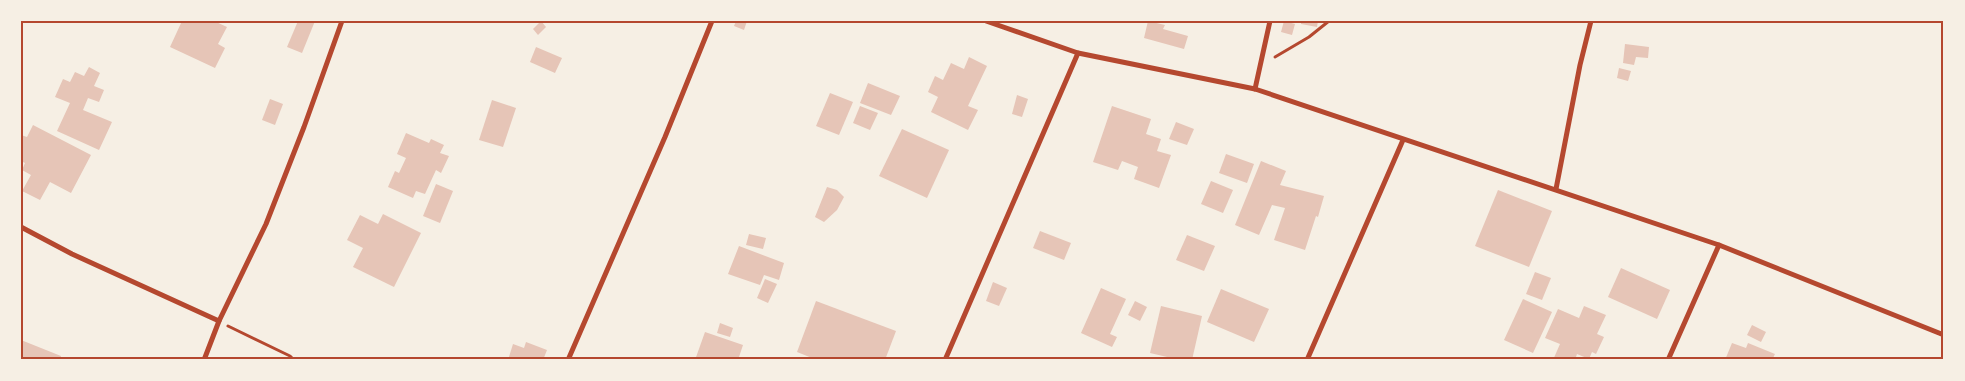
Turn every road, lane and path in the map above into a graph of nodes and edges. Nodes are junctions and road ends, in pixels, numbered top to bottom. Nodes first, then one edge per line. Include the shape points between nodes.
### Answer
1 (342, 21) edge
2 (712, 21) edge
3 (986, 21) edge
4 (1270, 21) edge
5 (1329, 21) edge
6 (1590, 21) edge
7 (1078, 53) junction
8 (1262, 65) junction
9 (1255, 89) junction
10 (1403, 140) junction
11 (1556, 189) junction
12 (21, 227) edge
13 (1719, 245) junction
14 (219, 321) junction
15 (1944, 335) edge
16 (204, 360) edge
17 (294, 360) edge
18 (568, 360) edge
19 (944, 360) edge
20 (1307, 360) edge
21 (1668, 360) edge

1 - 14 street via 266,224
2 - 18 street
3 - 7 street
4 - 8 street
5 - 8 path
6 - 11 street
7 - 9 street
7 - 19 street
8 - 9 street
9 - 10 street
10 - 11 street
10 - 20 street
11 - 13 street
12 - 14 street via 72,254
13 - 15 street
13 - 21 street
14 - 16 street
14 - 17 path

